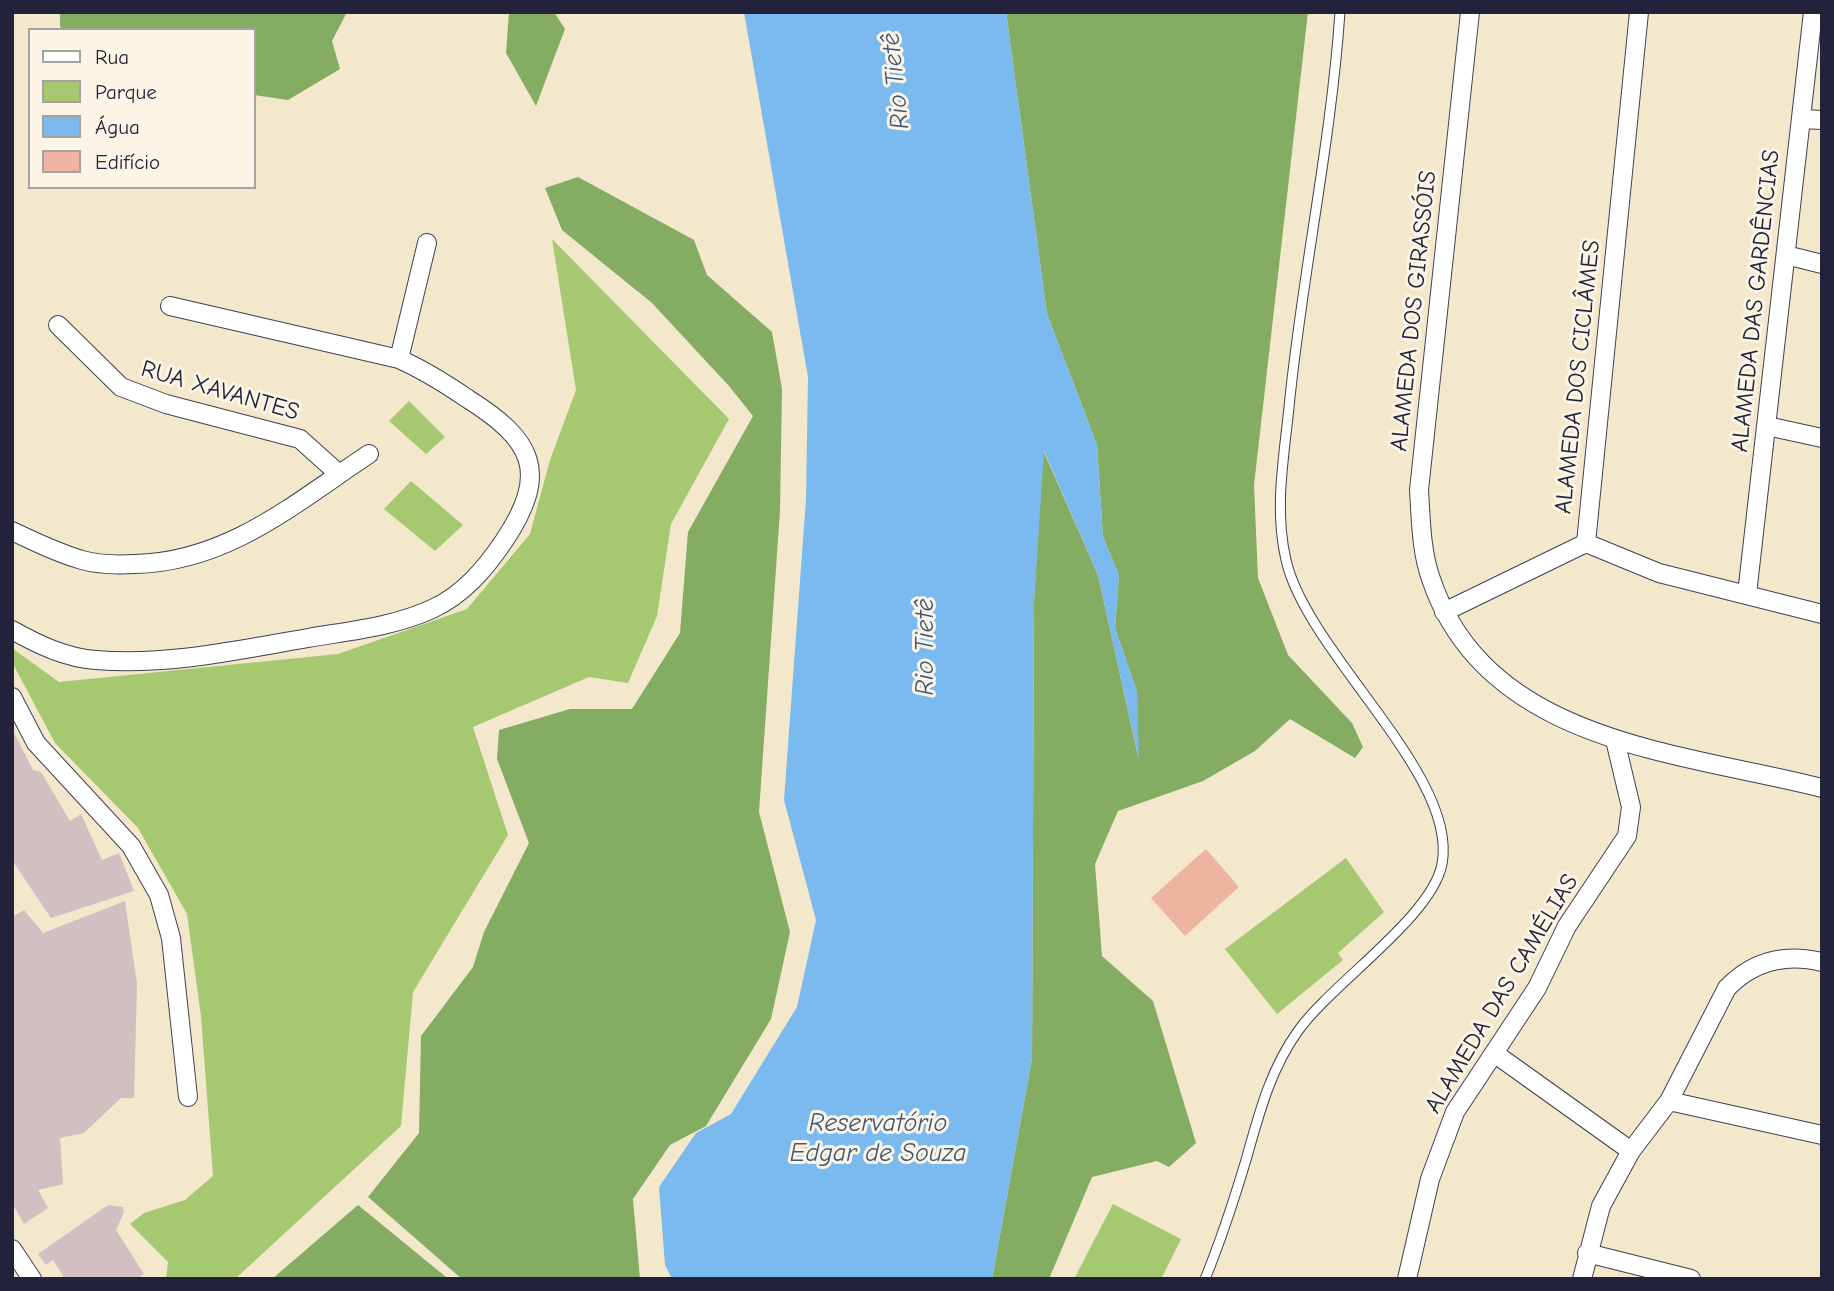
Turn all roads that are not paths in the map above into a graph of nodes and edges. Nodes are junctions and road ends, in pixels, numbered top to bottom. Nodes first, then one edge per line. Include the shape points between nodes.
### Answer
1 (1340, 12) edge
2 (1470, 12) edge
3 (1639, 12) edge
4 (1813, 12) edge
5 (1802, 119) junction
6 (1822, 120) edge
7 (427, 243) dead end
8 (1786, 256) junction
9 (1822, 264) edge
10 (170, 306) dead end
11 (58, 326) dead end
12 (399, 359) junction
13 (1767, 426) junction
14 (1822, 438) edge
15 (369, 454) dead end
16 (339, 474) junction
17 (12, 531) edge
18 (1586, 543) junction
19 (1747, 594) junction
20 (1444, 612) junction
21 (1822, 614) edge
22 (12, 630) edge
23 (12, 697) edge
24 (1615, 740) junction
25 (1822, 788) edge
26 (1822, 962) edge
27 (1494, 1053) junction
28 (188, 1097) dead end
29 (1669, 1101) junction
30 (1822, 1135) edge
31 (1631, 1151) junction
32 (12, 1250) edge
33 (1587, 1253) junction
34 (32, 1279) edge
35 (1205, 1279) edge
36 (1407, 1279) edge
37 (1582, 1279) edge
38 (1691, 1279) edge

1 - 35 lane via 1291,382 1279,498 1281,536 1286,563 1306,608 1428,792 1442,828 1442,866 1423,905 1332,992 1281,1056
2 - 20 street, ALAMEDA DOS GIRASSÓIS via 1419,490 1425,559
3 - 18 street, ALAMEDA DOS CICLÂMES
4 - 5 street, ALAMEDA DAS GARDÊNCIAS
5 - 6 street
5 - 8 street, ALAMEDA DAS GARDÊNCIAS
7 - 12 street
8 - 9 street
8 - 13 street, ALAMEDA DAS GARDÊNCIAS
10 - 12 street
11 - 16 street, RUA XAVANTES via 121,387 166,404 300,439
12 - 22 street via 491,413 513,432 528,456 529,479 517,518 491,560 451,599 412,617 361,629 195,656 133,661 57,652
13 - 14 street
13 - 19 street, ALAMEDA DAS GARDÊNCIAS
15 - 16 street
16 - 17 street via 226,546 192,558 110,565 83,561
18 - 19 street, ALAMEDA DOS CICLÂMES via 1660,573
18 - 20 street
19 - 21 street, ALAMEDA DOS CICLÂMES
20 - 24 street, ALAMEDA DOS GIRASSÓIS via 1479,660 1527,701
23 - 28 street via 36,743 125,838 159,895 172,949
24 - 25 street, ALAMEDA DOS GIRASSÓIS
24 - 27 street, ALAMEDA DAS CAMÉLIAS via 1631,807 1627,836 1567,926 1537,988
26 - 29 street via 1789,958 1741,974 1727,988
27 - 31 street
27 - 36 street, ALAMEDA DAS CAMÉLIAS via 1444,1137
29 - 30 street
29 - 31 street
31 - 33 street via 1601,1206
32 - 34 street
33 - 37 street
33 - 38 street

